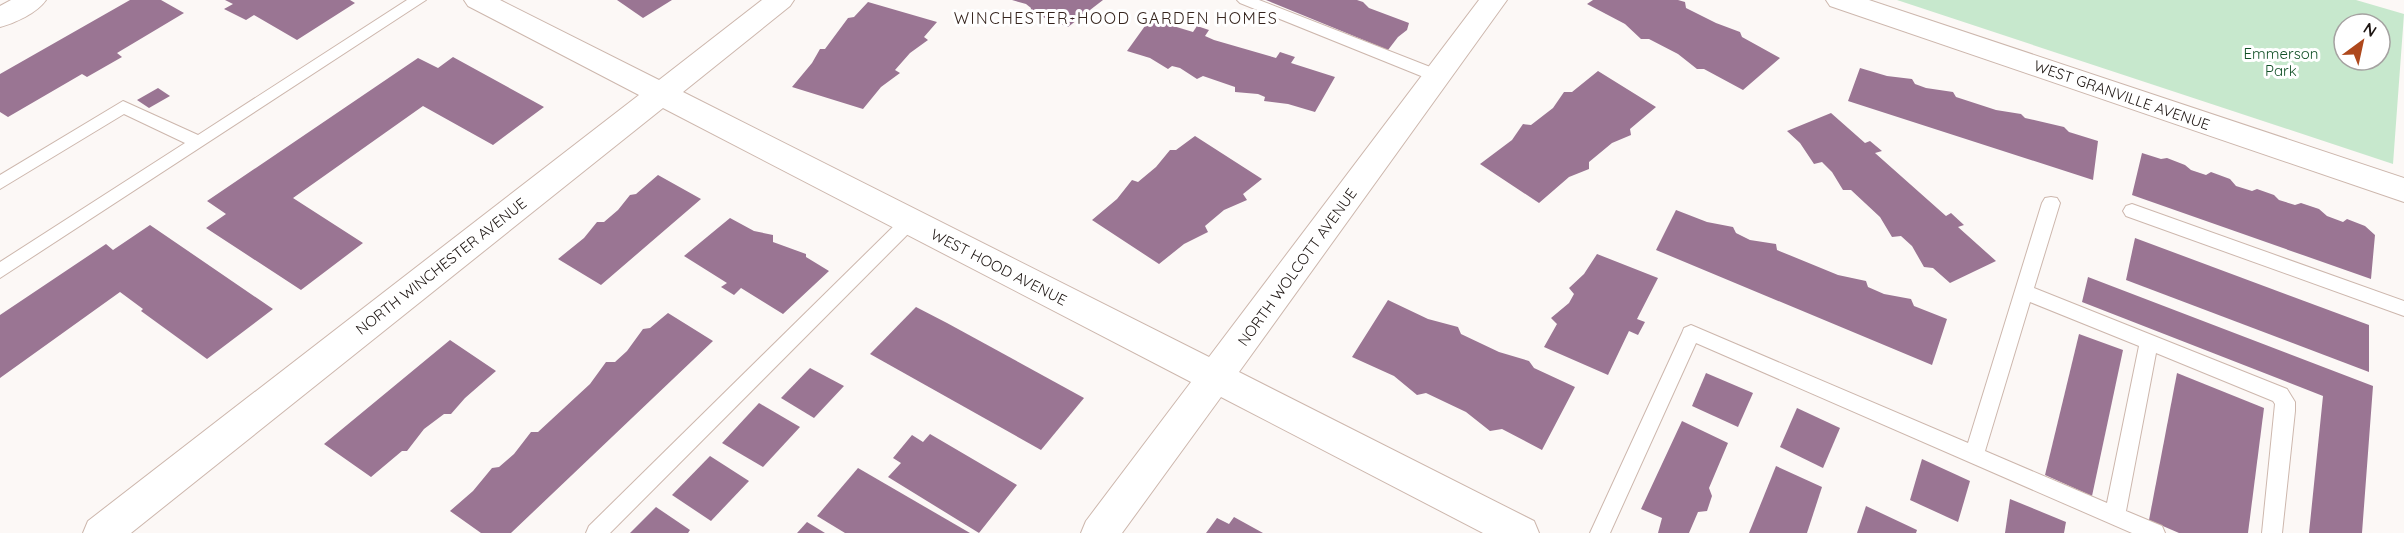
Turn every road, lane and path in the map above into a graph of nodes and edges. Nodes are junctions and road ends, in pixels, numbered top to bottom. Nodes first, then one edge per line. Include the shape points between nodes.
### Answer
1 (32, 0) edge
2 (418, 0) edge
3 (478, 0) edge
4 (780, 0) edge
5 (1245, 0) edge
6 (1493, 0) edge
7 (1840, 0) edge
8 (0, 18) edge
9 (1437, 76) junction
10 (661, 94) junction
11 (200, 142) junction
12 (0, 183) edge
13 (2404, 190) edge
14 (2051, 203) dead end
15 (2132, 211) dead end
16 (910, 221) junction
17 (0, 272) edge
18 (2024, 292) junction
19 (2404, 309) edge
20 (2150, 342) junction
21 (1215, 377) junction
22 (1974, 455) junction
23 (2115, 516) junction
24 (102, 533) edge
25 (596, 533) edge
26 (1100, 533) edge
27 (1521, 533) edge
28 (1600, 533) edge
29 (2155, 533) edge
30 (2272, 533) edge

1 - 8 street
2 - 11 lane
3 - 10 street, WEST HOOD AVENUE
4 - 10 street, NORTH WINCHESTER AVENUE
5 - 9 lane
6 - 9 street, NORTH WOLCOTT AVENUE
7 - 13 street, WEST GRANVILLE AVENUE
9 - 21 street, NORTH WOLCOTT AVENUE
10 - 16 street, WEST HOOD AVENUE
10 - 24 street, NORTH WINCHESTER AVENUE
11 - 12 lane via 123,106
11 - 17 lane
14 - 18 lane
15 - 19 lane
16 - 21 street, WEST HOOD AVENUE
16 - 25 lane
18 - 20 lane
18 - 22 lane
20 - 23 lane
20 - 30 lane via 2270,390 2285,402
21 - 26 street, NORTH WOLCOTT AVENUE
21 - 27 street, WEST HOOD AVENUE
22 - 23 lane
22 - 28 lane via 1691,333
23 - 29 lane

